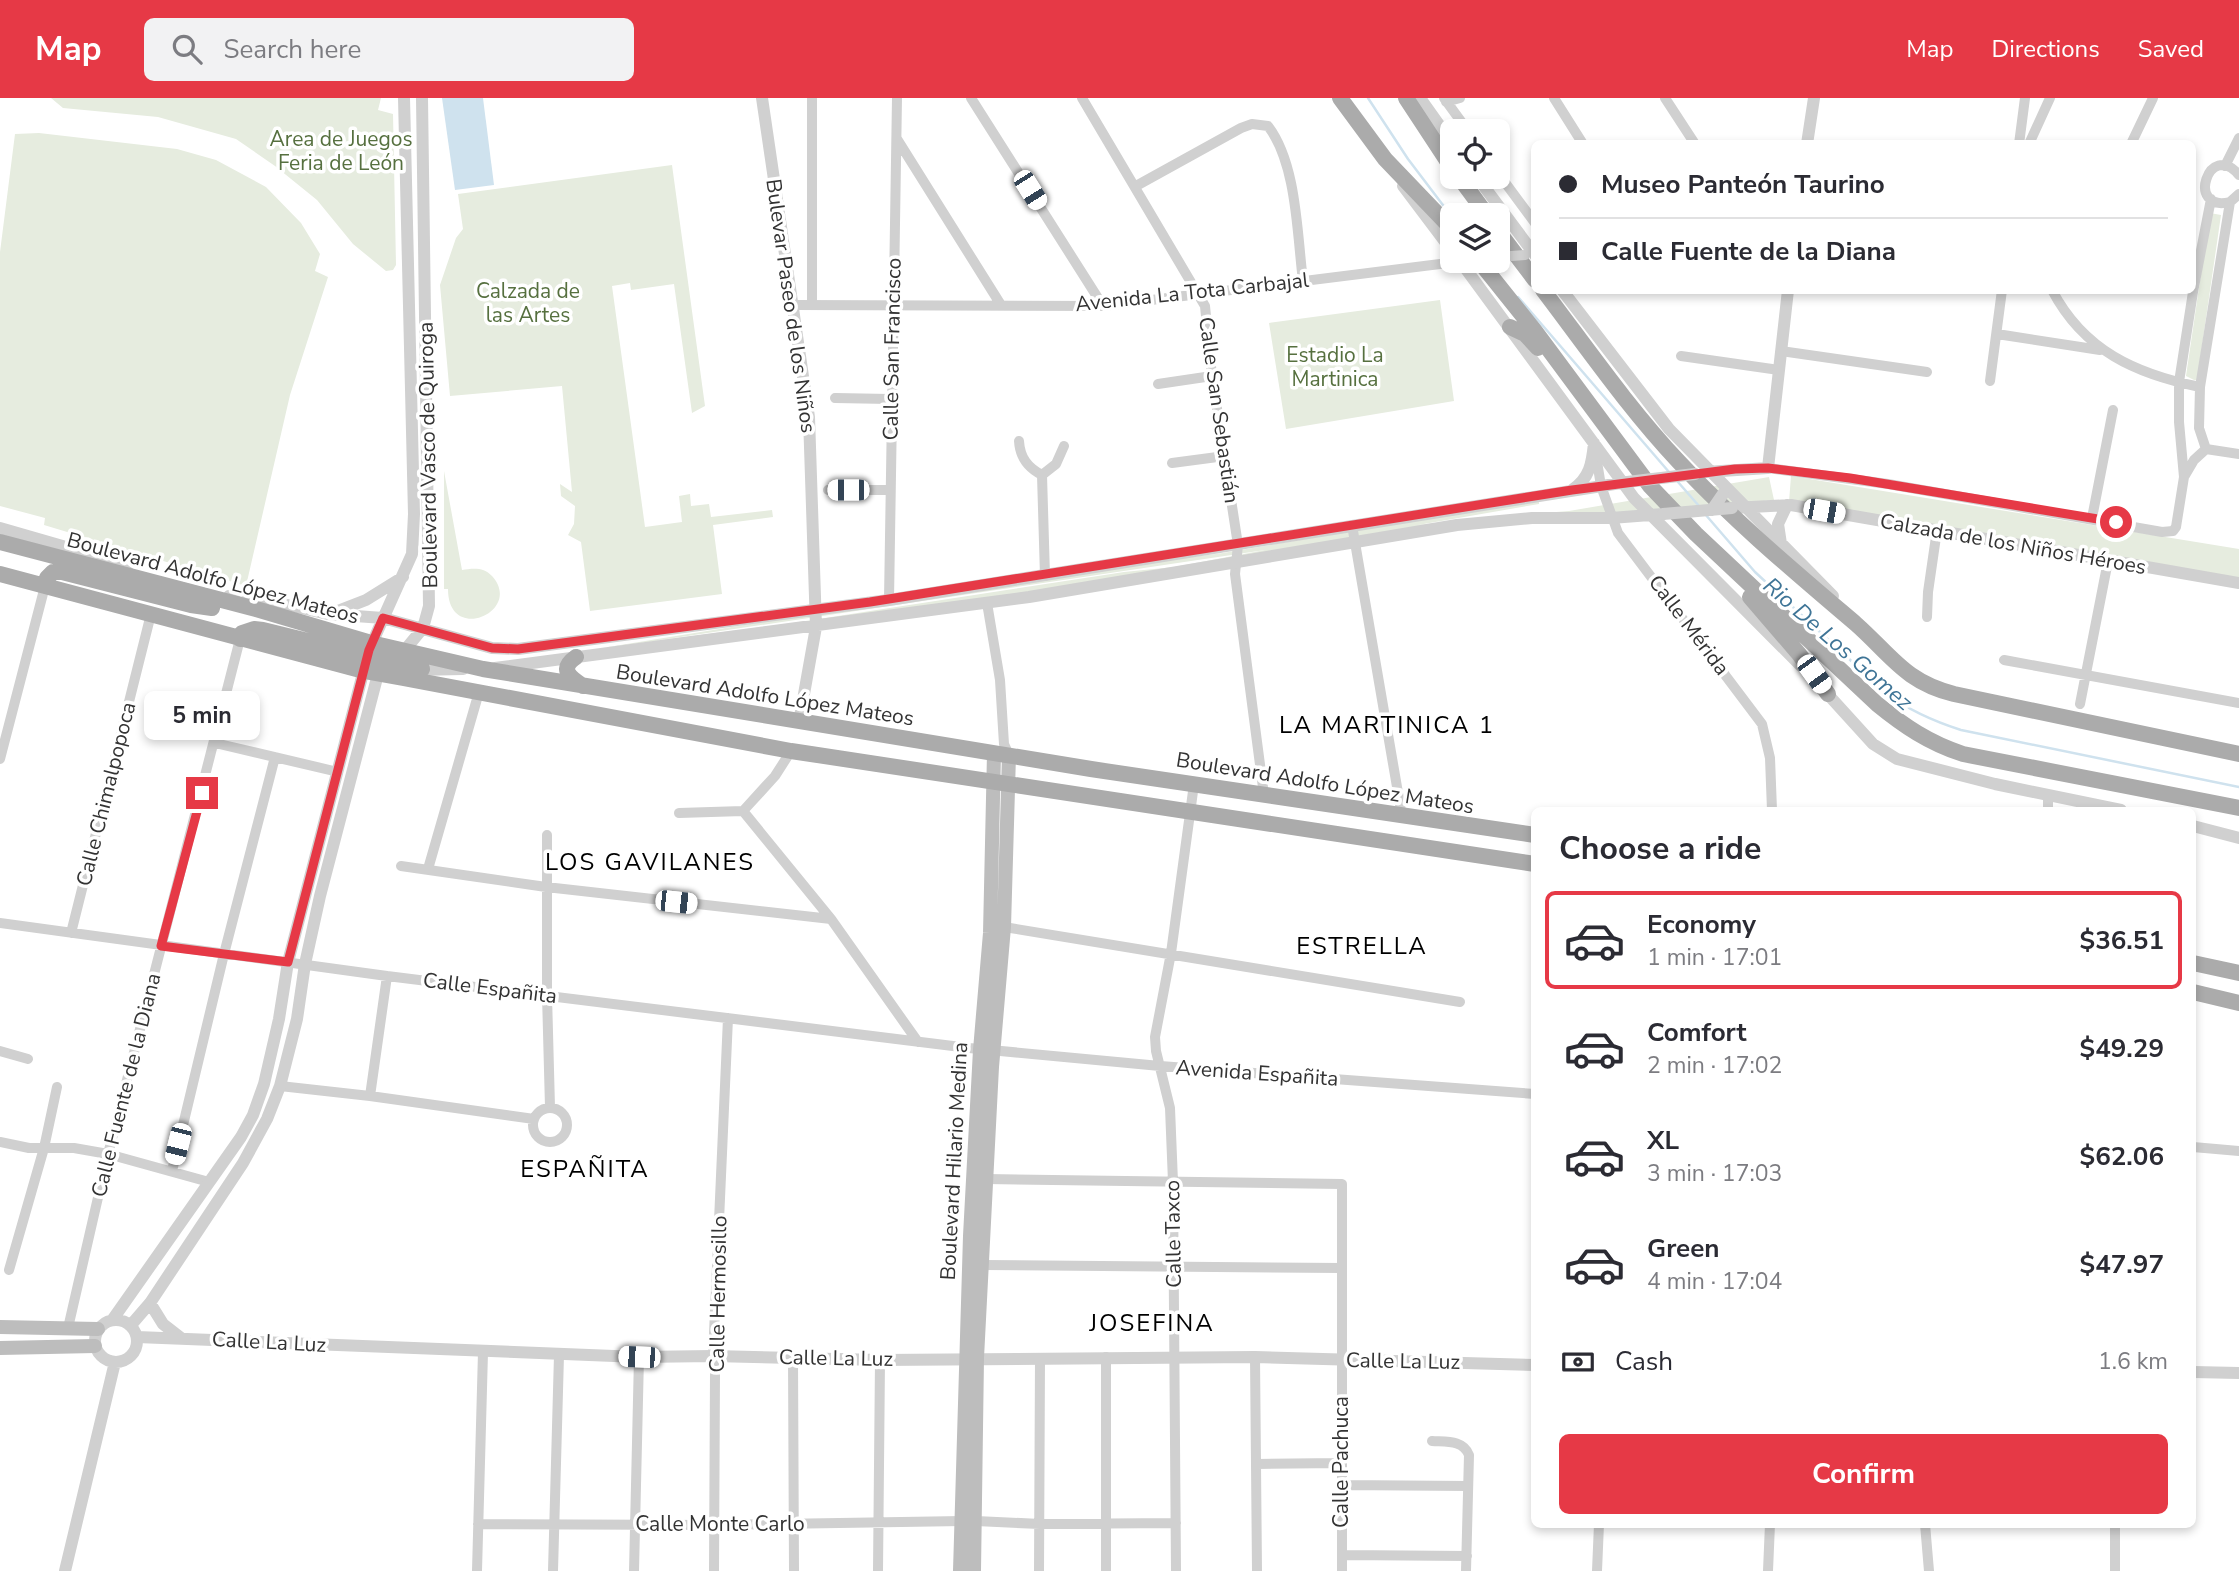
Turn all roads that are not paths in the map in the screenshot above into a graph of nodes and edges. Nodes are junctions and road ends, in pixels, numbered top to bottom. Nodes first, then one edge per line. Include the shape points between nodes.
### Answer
1 (404, 98) edge
2 (422, 98) edge
3 (762, 98) edge
4 (812, 98) edge
5 (897, 98) edge
6 (971, 98) edge
7 (1082, 98) edge
8 (1340, 98) edge
9 (1406, 98) edge
10 (1420, 98) edge
11 (1460, 98) edge
12 (1554, 98) edge
13 (1665, 98) edge
14 (1814, 98) edge
15 (2025, 98) edge
16 (2050, 98) edge
17 (2153, 98) edge
18 (1445, 100) edge
19 (1459, 119) edge
20 (1440, 126) edge
21 (2239, 138) edge
22 (897, 139) junction
23 (1580, 140) edge
24 (1692, 140) edge
25 (1808, 140) edge
26 (2020, 140) edge
27 (2031, 140) edge
28 (2132, 140) edge
29 (1440, 150) edge
30 (1385, 159) junction
31 (2225, 166) junction
32 (2239, 173) edge
33 (2199, 182) edge
34 (1136, 186) junction
35 (1486, 189) edge
36 (1510, 189) edge
37 (2235, 198) edge
38 (2211, 199) junction
39 (1440, 216) edge
40 (1531, 218) edge
41 (1440, 235) edge
42 (1510, 247) edge
43 (1531, 254) edge
44 (1531, 255) edge
45 (1510, 256) edge
46 (1440, 264) edge
47 (2196, 272) edge
48 (1470, 273) edge
49 (1489, 273) edge
50 (1531, 275) edge
51 (1303, 281) junction
52 (1199, 293) junction
53 (1546, 294) edge
54 (1565, 294) edge
55 (1788, 294) edge
56 (2002, 294) edge
57 (2055, 294) edge
58 (2192, 294) edge
59 (811, 304) junction
60 (794, 305) junction
61 (892, 305) junction
62 (1002, 306) junction
63 (1103, 306) junction
64 (1510, 327) junction
65 (1997, 334) junction
66 (2100, 349) junction
67 (1781, 351) junction
68 (1681, 356) dead end
69 (1779, 370) junction
70 (1927, 372) dead end
71 (1212, 376) junction
72 (1990, 381) dead end
73 (2179, 382) junction
74 (1158, 384) dead end
75 (2200, 387) junction
76 (835, 398) dead end
77 (890, 398) junction
78 (2113, 410) dead end
79 (1019, 442) dead end
80 (1594, 443) junction
81 (1064, 446) dead end
82 (2206, 449) junction
83 (2239, 454) edge
84 (1225, 456) junction
85 (1172, 463) dead end
86 (1768, 468) junction
87 (1709, 472) junction
88 (1042, 475) junction
89 (2184, 477) junction
90 (1625, 482) junction
91 (1601, 486) junction
92 (1650, 486) junction
93 (828, 490) dead end
94 (890, 490) junction
95 (1572, 490) junction
96 (1724, 491) junction
97 (1787, 505) junction
98 (1738, 508) junction
99 (1712, 510) junction
100 (1648, 515) junction
101 (1611, 518) junction
102 (2092, 518) junction
103 (1352, 525) junction
104 (0, 528) edge
105 (1937, 530) junction
106 (1696, 534) junction
107 (1354, 541) junction
108 (0, 542) edge
109 (1781, 544) junction
110 (1238, 545) junction
111 (2108, 561) junction
112 (1235, 562) junction
113 (0, 574) edge
114 (1045, 576) junction
115 (403, 577) junction
116 (138, 579) junction
117 (2239, 583) edge
118 (45, 586) junction
119 (199, 596) junction
120 (889, 600) junction
121 (987, 603) junction
122 (256, 609) junction
123 (816, 610) junction
124 (151, 614) junction
125 (328, 614) junction
126 (1927, 617) dead end
127 (383, 618) junction
128 (1856, 624) junction
129 (816, 626) junction
130 (423, 628) junction
131 (240, 639) junction
132 (406, 651) junction
133 (576, 657) junction
134 (2004, 660) dead end
135 (370, 661) junction
136 (391, 662) junction
137 (422, 669) junction
138 (483, 669) junction
139 (2087, 674) junction
140 (585, 687) junction
141 (479, 692) junction
142 (1828, 694) junction
143 (2239, 703) edge
144 (2080, 704) dead end
145 (799, 722) junction
146 (215, 743) junction
147 (791, 751) junction
148 (1002, 751) junction
149 (2239, 754) edge
150 (275, 757) junction
151 (0, 759) edge
152 (338, 772) junction
153 (1001, 784) junction
154 (1194, 784) junction
155 (1264, 794) junction
156 (2048, 794) junction
157 (1772, 807) edge
158 (2048, 807) edge
159 (2107, 807) edge
160 (2239, 808) edge
161 (743, 811) junction
162 (1189, 812) junction
163 (679, 813) dead end
164 (327, 815) junction
165 (1402, 816) junction
166 (341, 818) junction
167 (2196, 827) edge
168 (1531, 834) edge
169 (547, 835) dead end
170 (2239, 838) edge
171 (1531, 862) edge
172 (401, 866) dead end
173 (428, 869) junction
174 (546, 887) junction
175 (831, 919) junction
176 (0, 923) edge
177 (1004, 928) junction
178 (71, 933) junction
179 (161, 946) junction
180 (1171, 953) junction
181 (224, 954) junction
182 (288, 962) junction
183 (304, 964) junction
184 (2196, 964) edge
185 (2239, 974) edge
186 (387, 976) junction
187 (2196, 993) edge
188 (547, 995) junction
189 (1460, 1002) dead end
190 (2239, 1003) edge
191 (728, 1018) junction
192 (918, 1042) junction
193 (986, 1050) junction
194 (0, 1051) edge
195 (28, 1059) dead end
196 (1160, 1066) junction
197 (280, 1086) junction
198 (57, 1087) dead end
199 (1531, 1094) edge
200 (370, 1096) junction
201 (550, 1107) junction
202 (253, 1115) junction
203 (267, 1119) junction
204 (534, 1119) junction
205 (0, 1142) edge
206 (2196, 1147) edge
207 (44, 1148) junction
208 (2239, 1151) edge
209 (108, 1154) junction
210 (172, 1171) junction
211 (986, 1179) junction
212 (209, 1182) junction
213 (1173, 1182) junction
214 (982, 1265) junction
215 (1174, 1268) junction
216 (1342, 1268) junction
217 (9, 1270) dead end
218 (150, 1303) junction
219 (113, 1320) junction
220 (131, 1325) junction
221 (0, 1326) edge
222 (68, 1328) junction
223 (98, 1329) junction
224 (137, 1337) junction
225 (181, 1338) junction
226 (95, 1346) junction
227 (0, 1348) edge
228 (483, 1352) junction
229 (559, 1355) junction
230 (713, 1356) junction
231 (639, 1357) junction
232 (1106, 1357) junction
233 (1174, 1357) junction
234 (1255, 1357) junction
235 (793, 1358) junction
236 (972, 1358) junction
237 (1040, 1358) junction
238 (880, 1360) junction
239 (1341, 1360) junction
240 (115, 1362) junction
241 (1531, 1365) edge
242 (2196, 1372) edge
243 (2239, 1373) edge
244 (1432, 1440) dead end
245 (1340, 1463) junction
246 (1257, 1464) junction
247 (1341, 1485) junction
248 (1468, 1486) junction
249 (969, 1521) junction
250 (878, 1522) junction
251 (1105, 1523) junction
252 (1176, 1523) junction
253 (478, 1524) junction
254 (635, 1524) junction
255 (794, 1524) junction
256 (1040, 1524) junction
257 (554, 1525) junction
258 (715, 1525) junction
259 (1599, 1528) edge
260 (1770, 1528) edge
261 (1925, 1528) edge
262 (2115, 1528) edge
263 (1342, 1555) junction
264 (1466, 1556) junction
265 (65, 1571) edge
266 (477, 1571) edge
267 (553, 1571) edge
268 (634, 1571) edge
269 (714, 1571) edge
270 (794, 1571) edge
271 (878, 1571) edge
272 (960, 1571) edge
273 (974, 1571) edge
274 (1039, 1571) edge
275 (1106, 1571) edge
276 (1176, 1571) edge
277 (1257, 1571) edge
278 (1342, 1571) edge
279 (1466, 1571) edge
280 (1597, 1571) edge
281 (1768, 1571) edge
282 (1929, 1571) edge
283 (2115, 1571) edge

1 - 115 street, Boulevard Vasco de Quiroga via 414,514 412,554
2 - 130 street, Boulevard Vasco de Quiroga via 430,564 429,607
3 - 60 street, Bulevar Paseo de los Niños
4 - 59 street
5 - 22 street, Calle San Francisco
6 - 63 street
7 - 34 street, Calle San Sebastián
8 - 30 main road
9 - 29 main road
10 - 20 street
11 - 18 street
12 - 23 street
13 - 24 street
14 - 25 street
15 - 26 street
16 - 27 street
17 - 28 street
18 - 19 street
21 - 31 street
22 - 61 street, Calle San Francisco
22 - 62 street
30 - 39 main road
30 - 41 street
31 - 32 street
31 - 33 street via 2214,168
33 - 38 street
34 - 51 street via 1241,128 1268,126 1290,180
34 - 52 street, Calle San Sebastián
35 - 43 street
36 - 40 street
37 - 38 street via 2220,203
37 - 75 street
38 - 47 street
42 - 50 main road
44 - 45 street, bridge
46 - 51 street, Avenida La Tota Carbajal
48 - 64 street
49 - 92 main road
51 - 52 street, Avenida La Tota Carbajal
52 - 63 street, Avenida La Tota Carbajal
52 - 71 street, Calle San Sebastián via 1205,306
53 - 128 main road via 1678,461 1741,525
54 - 87 street via 1669,429
55 - 67 street
56 - 65 street
57 - 66 street
58 - 73 street
59 - 60 street, Avenida La Tota Carbajal
59 - 61 street, Avenida La Tota Carbajal
60 - 123 street, Bulevar Paseo de los Niños via 809,416
61 - 62 street, Avenida La Tota Carbajal
61 - 77 street, Calle San Francisco
62 - 63 street, Avenida La Tota Carbajal
64 - 80 street
64 - 92 main road via 1539,348 1633,472
65 - 66 street
65 - 72 street
66 - 73 street via 2137,369
67 - 69 street
67 - 70 street
68 - 69 street
69 - 86 street
71 - 74 street
71 - 84 street, Calle San Sebastián
73 - 75 street
73 - 89 street
75 - 82 street via 2199,428
76 - 77 street
77 - 94 street, Calle San Francisco
78 - 102 street
79 - 88 street via 1025,462
80 - 90 street
80 - 91 street, Calle Mérida
80 - 95 street via 1589,472
81 - 88 street via 1056,464
82 - 83 street
82 - 89 street
84 - 85 street
84 - 110 street, Calle San Sebastián
86 - 87 street
86 - 102 street, Calzada de los Niños Héroes
87 - 90 street, bridge
87 - 96 street
88 - 114 street
89 - 102 street, Calzada de los Niños Héroes via 2176,527 2169,533
90 - 91 street
90 - 100 street
91 - 95 street
91 - 101 street, Calle Mérida
92 - 106 main road
93 - 94 street
94 - 120 street, Calle San Francisco
95 - 103 street
96 - 98 street
96 - 99 street, bridge
97 - 98 street, Calzada de los Niños Héroes
97 - 105 street, Calzada de los Niños Héroes
97 - 109 street via 1778,524
98 - 99 street, Calzada de los Niños Héroes, bridge
98 - 109 street
99 - 100 street, Calzada de los Niños Héroes, bridge
100 - 101 street, Calzada de los Niños Héroes
100 - 142 street
101 - 107 street, Calzada de los Niños Héroes via 1532,518
101 - 157 street, Calle Mérida via 1762,724 1770,758
103 - 107 street
103 - 110 street
104 - 116 street via 111,560
105 - 111 street, Calzada de los Niños Héroes
105 - 126 street
106 - 142 main road
106 - 160 main road via 1877,704 1941,747
107 - 112 street, Calzada de los Niños Héroes
107 - 165 street
108 - 116 main road, Boulevard Adolfo López Mateos
109 - 128 street
110 - 112 street, Calle San Sebastián
110 - 114 street
111 - 117 street, Calzada de los Niños Héroes
111 - 139 street
112 - 121 street, Calzada de los Niños Héroes
112 - 155 street, Calle San Sebastián
113 - 118 main road, Boulevard Adolfo López Mateos
114 - 120 street
115 - 125 street via 366,600
115 - 127 street, Boulevard Vasco de Quiroga
116 - 119 main road, Boulevard Adolfo López Mateos
118 - 122 main road via 53,572 62,572 191,605
118 - 124 main road, Boulevard Adolfo López Mateos
118 - 151 street
119 - 122 main road, Boulevard Adolfo López Mateos
119 - 125 street via 270,601
120 - 123 street
121 - 129 street, Calzada de los Niños Héroes
121 - 148 street via 1000,680
122 - 135 main road, Boulevard Adolfo López Mateos
123 - 129 street, Bulevar Paseo de los Niños
123 - 130 street via 518,649 492,648
124 - 131 main road, Boulevard Adolfo López Mateos
124 - 178 street, Calle Chimalpopoca
125 - 127 street
127 - 130 street
127 - 135 street, Boulevard Vasco de Quiroga
128 - 149 main road via 1909,675 1936,690
129 - 133 street, Calzada de los Niños Héroes
129 - 145 street, Bulevar Paseo de los Niños
130 - 132 street, Boulevard Vasco de Quiroga
131 - 135 main road, Boulevard Adolfo López Mateos
131 - 146 street, Calle Fuente de la Diana
132 - 135 main road, Boulevard Adolfo López Mateos
132 - 136 street, Boulevard Vasco de Quiroga
132 - 138 main road, Boulevard Adolfo López Mateos
133 - 138 street, Calzada de los Niños Héroes
133 - 140 main road via 567,668 572,679
134 - 139 street
135 - 136 main road
135 - 137 street, Calzada de los Niños Héroes
135 - 141 main road, Boulevard Adolfo López Mateos
135 - 152 street, Boulevard Vasco de Quiroga
135 - 166 street, Boulevard Vasco de Quiroga
136 - 137 main road
137 - 138 street, Calzada de los Niños Héroes
138 - 140 main road, Boulevard Adolfo López Mateos
139 - 143 street
139 - 144 street
140 - 145 main road, Boulevard Adolfo López Mateos
141 - 147 main road, Boulevard Adolfo López Mateos
141 - 173 street
142 - 156 street via 1873,744 1896,760
145 - 148 main road, Boulevard Adolfo López Mateos
146 - 150 street
146 - 179 street, Calle Fuente de la Diana
147 - 153 main road, Boulevard Adolfo López Mateos
147 - 161 street
148 - 153 main road, Boulevard Hilario Medina
148 - 154 main road, Boulevard Adolfo López Mateos
150 - 152 street
150 - 181 street
152 - 164 street, Boulevard Vasco de Quiroga
153 - 162 main road, Boulevard Adolfo López Mateos
153 - 177 main road, Boulevard Hilario Medina
153 - 193 main road, Boulevard Hilario Medina
154 - 155 main road, Boulevard Adolfo López Mateos
154 - 162 street, Calle Taxco
155 - 165 main road, Boulevard Adolfo López Mateos
156 - 158 street
156 - 159 street
161 - 163 street
161 - 175 street
162 - 171 main road, Boulevard Adolfo López Mateos
162 - 180 street, Calle Taxco
164 - 166 street
164 - 182 street, Boulevard Vasco de Quiroga
165 - 168 main road, Boulevard Adolfo López Mateos
166 - 183 street, Boulevard Vasco de Quiroga
167 - 170 street
169 - 174 street
172 - 173 street
173 - 174 street
174 - 175 street
174 - 188 street
175 - 192 street
176 - 178 street, Calle Españita
177 - 180 street
177 - 193 main road, Boulevard Hilario Medina
178 - 179 street, Calle Españita
179 - 181 street, Calle Españita
179 - 209 street, Calle Fuente de la Diana
180 - 189 street
180 - 196 street, Calle Taxco via 1155,1037
181 - 182 street, Calle Españita
181 - 210 street
182 - 183 street, Calle Españita
182 - 202 street, Boulevard Vasco de Quiroga via 279,1019
183 - 186 street, Calle Españita
183 - 197 street, Boulevard Vasco de Quiroga via 297,1020
184 - 185 main road
186 - 188 street, Calle Españita
186 - 200 street
187 - 190 main road
188 - 191 street, Calle Españita
188 - 201 street
191 - 192 street, Calle Españita
191 - 230 street, Calle Hermosillo
192 - 193 street, Calle Españita
193 - 196 street, Avenida Españita
193 - 211 main road, Boulevard Hilario Medina
193 - 236 main road, Boulevard Hilario Medina via 970,1236
194 - 195 street
196 - 199 street, Avenida Españita
196 - 213 street, Calle Taxco via 1170,1108
197 - 200 street
197 - 203 street, Boulevard Vasco de Quiroga
198 - 207 street
200 - 204 street
201 - 204 street
201 - 204 street via 567,1119 567,1130 560,1139 549,1142 538,1137
202 - 203 street
202 - 212 street, Boulevard Vasco de Quiroga
203 - 218 street, Boulevard Vasco de Quiroga
205 - 207 street
206 - 208 street
207 - 209 street
207 - 217 street
209 - 210 street
209 - 222 street, Calle Fuente de la Diana
210 - 212 street
211 - 213 street
211 - 214 main road, Boulevard Hilario Medina
212 - 219 street, Boulevard Vasco de Quiroga
213 - 215 street, Calle Taxco
213 - 216 street, Calle Pachuca via 1342,1184
214 - 215 street
214 - 236 main road, Boulevard Hilario Medina
215 - 216 street
215 - 233 street, Calle Taxco
216 - 239 street, Calle Pachuca
218 - 220 street, Boulevard Vasco de Quiroga
218 - 225 street via 168,1330
219 - 220 street
219 - 223 street
220 - 224 street
221 - 222 main road
222 - 223 main road
223 - 226 street
224 - 225 street, Calle La Luz
224 - 240 street via 134,1352
225 - 228 street, Calle La Luz
226 - 227 main road
226 - 240 street via 102,1357
228 - 229 street, Calle La Luz
228 - 253 street
229 - 231 street, Calle La Luz
229 - 257 street
230 - 231 street, Calle La Luz
230 - 235 street, Calle La Luz
230 - 258 street, Calle Hermosillo
231 - 254 street
232 - 233 street, Calle La Luz
232 - 237 street, Calle La Luz
232 - 251 street
233 - 234 street, Calle La Luz
233 - 252 street, Calle Taxco
234 - 239 street, Calle La Luz
234 - 246 street
235 - 238 street, Calle La Luz
235 - 255 street
236 - 237 street, Calle La Luz
236 - 238 street, Calle La Luz
236 - 249 main road, Boulevard Hilario Medina
237 - 256 street
238 - 250 street
239 - 241 street, Calle La Luz
239 - 245 street, Calle Pachuca
240 - 265 street
242 - 243 street
244 - 248 street via 1459,1443 1467,1449
245 - 246 street
245 - 247 street, Calle Pachuca
246 - 277 street
247 - 248 street
247 - 263 street, Calle Pachuca
248 - 264 street
249 - 250 street, Calle Monte Carlo
249 - 256 street, Calle Monte Carlo
249 - 272 main road, Boulevard Hilario Medina
249 - 273 main road, Boulevard Hilario Medina
250 - 255 street, Calle Monte Carlo
250 - 271 street
251 - 252 street, Calle Monte Carlo
251 - 256 street, Calle Monte Carlo
251 - 275 street
252 - 276 street, Calle Taxco
253 - 257 street, Calle Monte Carlo
253 - 266 street
254 - 257 street, Calle Monte Carlo
254 - 258 street, Calle Monte Carlo
254 - 268 street
255 - 258 street, Calle Monte Carlo
255 - 270 street
256 - 274 street
257 - 267 street
258 - 269 street, Calle Hermosillo
259 - 280 street
260 - 281 street
261 - 282 street
262 - 283 street
263 - 264 street
263 - 278 street, Calle Pachuca
264 - 279 street

